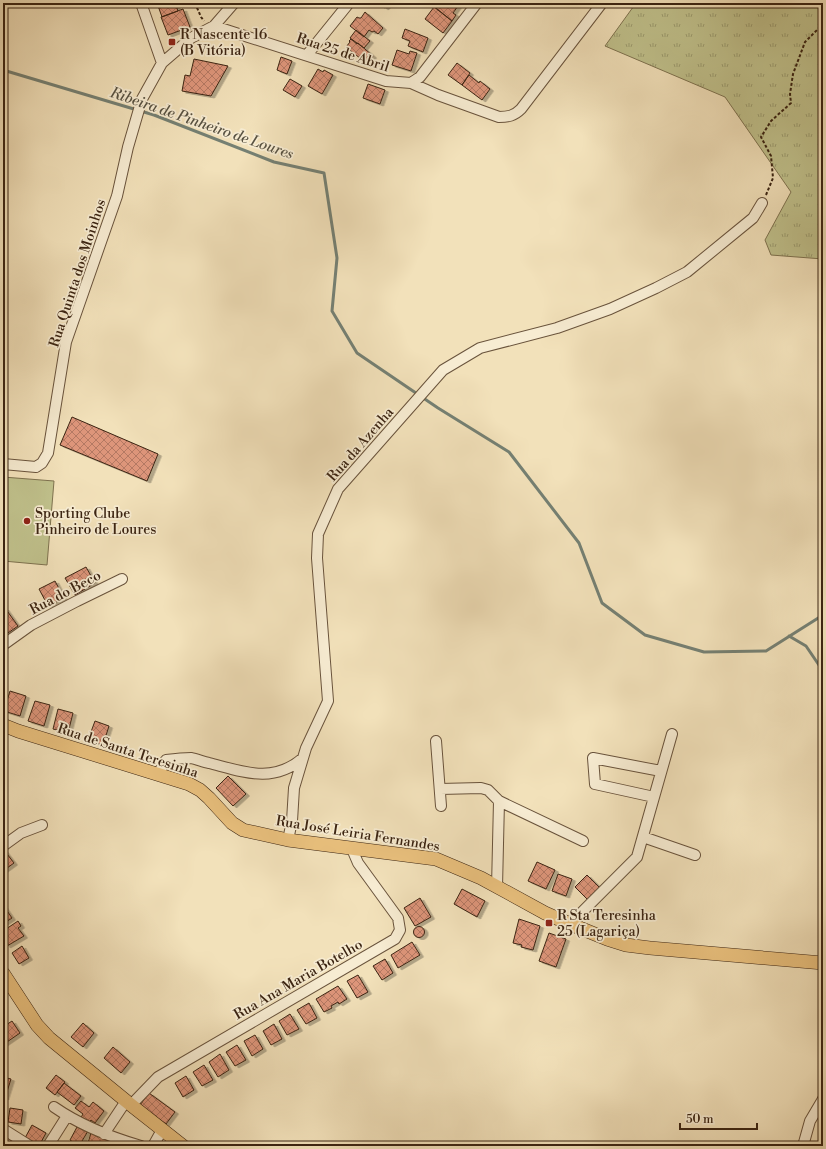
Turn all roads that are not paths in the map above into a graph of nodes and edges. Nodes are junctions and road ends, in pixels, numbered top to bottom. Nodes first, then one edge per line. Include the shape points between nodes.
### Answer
1 (141, 3) edge
2 (234, 3) edge
3 (349, 3) edge
4 (477, 3) edge
5 (602, 3) edge
6 (214, 26) junction
7 (307, 55) junction
8 (162, 63) junction
9 (411, 83) junction
10 (762, 203) road end
11 (3, 464) edge
12 (122, 579) dead end
13 (3, 645) edge
14 (3, 724) edge
15 (672, 734) dead end
16 (436, 741) dead end
17 (303, 758) junction
18 (661, 771) junction
19 (158, 774) junction
20 (440, 789) junction
21 (654, 797) junction
22 (499, 801) junction
23 (441, 806) dead end
24 (232, 823) joint
25 (42, 825) dead end
26 (643, 837) junction
27 (288, 840) junction
28 (583, 840) dead end
29 (3, 846) edge
30 (352, 848) junction
31 (695, 855) dead end
32 (497, 887) junction
33 (570, 924) junction
34 (823, 963) edge
35 (3, 973) edge
36 (823, 1099) edge
37 (128, 1103) junction
38 (54, 1107) dead end
39 (67, 1116) junction
40 (3, 1129) edge
41 (162, 1130) junction
42 (104, 1134) junction
43 (30, 1146) edge
44 (48, 1146) edge
45 (141, 1146) edge
46 (153, 1146) edge
47 (183, 1146) edge
48 (803, 1146) edge

1 - 8 street
2 - 6 street
3 - 7 street
4 - 9 street via 420,77
5 - 9 street, Rua 25 de Abril via 514,115 499,117
6 - 7 street, Rua 25 de Abril
6 - 8 street via 191,38
7 - 9 street, Rua 25 de Abril via 386,81
8 - 11 street, Rua Quinta dos Moinhos via 142,99 117,196 66,342 48,453 36,468
10 - 17 street, Rua da Azenha via 753,218 687,272 610,309 557,328 480,348 443,370 338,489 318,534 317,558 328,701
12 - 13 street, Rua do Beco via 77,600 32,625
14 - 19 main road, Rua de Santa Teresinha via 18,731
15 - 18 street
16 - 20 street
17 - 19 street via 294,766 270,774 254,773 191,758 166,760
17 - 27 street, Rua da Azenha via 294,788
18 - 21 street
18 - 21 street via 593,758 595,784
19 - 24 main road, Rua de Santa Teresinha via 200,790
20 - 22 street via 481,788 488,790
20 - 23 street
21 - 26 street
22 - 28 street
22 - 32 street
24 - 27 main road, Rua José Leiria Fernandes via 243,830
25 - 29 street via 21,833
26 - 31 street
26 - 33 street via 637,858
27 - 30 main road, Rua José Leiria Fernandes
30 - 32 main road, Rua José Leiria Fernandes via 436,859
30 - 37 street, Rua Ana Maria Botelho via 358,863 398,918 400,930 395,939 158,1077
32 - 33 main road, Rua José Leiria Fernandes
33 - 34 main road, Rua José Leiria Fernandes via 626,945
35 - 37 main road via 49,1038
36 - 48 street via 810,1120
37 - 41 main road
37 - 42 street, Rua Ana Maria Botelho
38 - 39 street
39 - 42 street
39 - 44 street
40 - 43 street
41 - 46 street
41 - 47 main road
42 - 45 street

